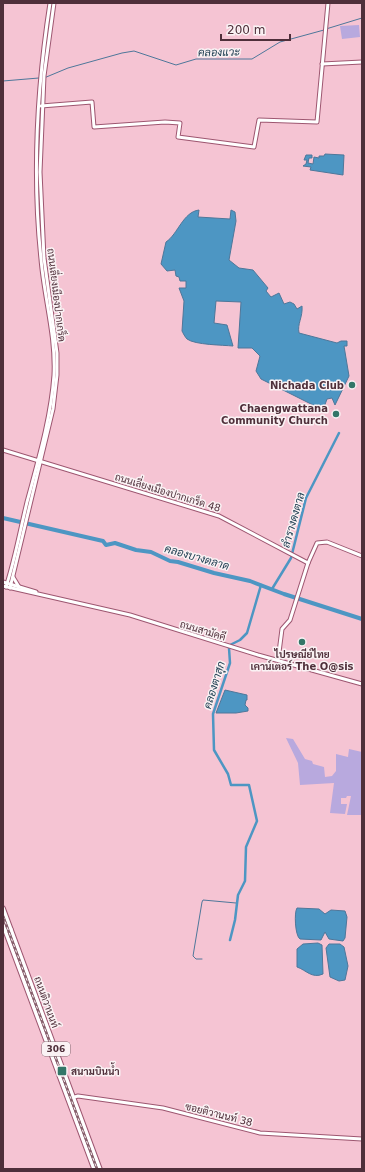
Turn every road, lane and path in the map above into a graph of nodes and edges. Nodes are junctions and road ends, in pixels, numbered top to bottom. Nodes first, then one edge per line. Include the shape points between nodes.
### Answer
1 (50, 3) edge
2 (54, 3) edge
3 (328, 3) edge
4 (362, 62) edge
5 (322, 64) junction
6 (42, 76) junction
7 (42, 83) junction
8 (41, 106) junction
9 (3, 450) edge
10 (39, 461) junction
11 (23, 526) junction
12 (362, 556) edge
13 (308, 563) junction
14 (13, 577) junction
15 (3, 582) edge
16 (7, 586) edge
17 (21, 588) junction
18 (38, 593) junction
19 (278, 660) junction
20 (362, 684) edge
21 (3, 908) edge
22 (3, 925) edge
23 (11, 929) junction
24 (4, 930) edge
25 (73, 1096) junction
26 (68, 1099) junction
27 (362, 1139) edge
28 (94, 1169) edge
29 (100, 1169) edge

1 - 6 main road, ถนนเลี่ยงเมืองปากเกร็ด
2 - 6 main road, ถนนเลี่ยงเมืองปากเกร็ด
3 - 5 main road
4 - 5 main road
5 - 8 main road via 317,122 259,120 254,147 178,137 180,123 94,127 92,102
6 - 7 main road, ถนนเลี่ยงเมืองปากเกร็ด
7 - 8 main road, ถนนเลี่ยงเมืองปากเกร็ด
7 - 10 main road, ถนนเลี่ยงเมืองปากเกร็ด via 37,138 37,204 40,258 54,354 52,396
8 - 10 main road, ถนนเลี่ยงเมืองปากเกร็ด via 43,252 57,360 53,409
9 - 10 main road, ถนนเลี่ยงเมืองปากเกร็ด 48
10 - 11 main road, ถนนเลี่ยงเมืองปากเกร็ด
10 - 13 main road, ถนนเลี่ยงเมืองปากเกร็ด 48 via 219,516
11 - 14 main road, ถนนเลี่ยงเมืองปากเกร็ด
11 - 16 main road, ถนนเลี่ยงเมืองปากเกร็ด
12 - 13 main road via 327,542 320,542
13 - 19 main road via 290,620 281,633
14 - 16 main road, ถนนเลี่ยงเมืองปากเกร็ด
14 - 17 main road
15 - 16 main road, ถนนสามัคคี
16 - 17 main road, ถนนสามัคคี
16 - 18 main road, ถนนสามัคคี
17 - 18 main road, ถนนสามัคคี
18 - 19 main road, ถนนสามัคคี via 130,614
19 - 20 main road, ถนนสามัคคี
21 - 23 main road, ถนนติวานนท์ / 306
22 - 24 main road, ถนนติวานนท์ / 306
23 - 24 main road
23 - 25 main road, ถนนติวานนท์ / 306
24 - 26 main road, ถนนติวานนท์ / 306
25 - 26 main road
25 - 27 main road, ซอยติวานนท์ 38 via 163,1108 260,1133
25 - 29 main road, ถนนติวานนท์ / 306
26 - 28 main road, ถนนติวานนท์ / 306

